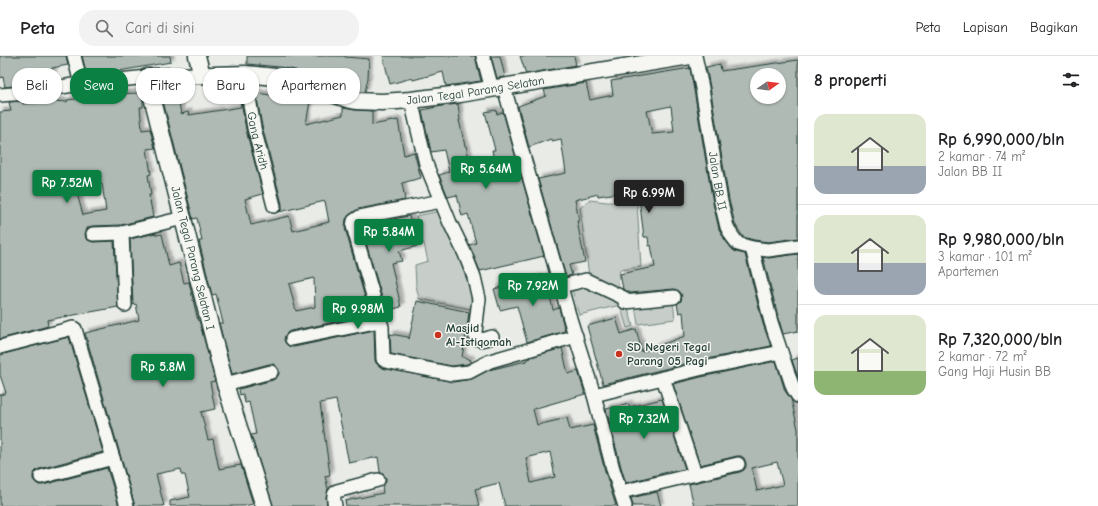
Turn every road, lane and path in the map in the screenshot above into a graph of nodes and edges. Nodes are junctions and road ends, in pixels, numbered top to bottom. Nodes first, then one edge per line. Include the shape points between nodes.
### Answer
1 (74, 56) edge
2 (197, 56) edge
3 (483, 56) edge
4 (690, 56) edge
5 (695, 56) edge
6 (77, 68) edge
7 (195, 75) edge
8 (202, 75) joint
9 (259, 75) edge
10 (70, 86) edge
11 (498, 88) junction
12 (0, 95) edge
13 (411, 100) junction
14 (154, 104) edge
15 (250, 104) edge
16 (441, 201) junction
17 (274, 206) dead end
18 (182, 218) junction
19 (122, 233) junction
20 (93, 234) dead end
21 (798, 246) edge
22 (752, 248) junction
23 (561, 286) junction
24 (674, 297) dead end
25 (125, 305) dead end
26 (380, 321) junction
27 (576, 336) junction
28 (492, 337) dead end
29 (292, 339) dead end
30 (0, 347) edge
31 (781, 352) junction
32 (271, 372) dead end
33 (663, 378) junction
34 (225, 384) junction
35 (594, 395) junction
36 (798, 396) edge
37 (113, 458) junction
38 (738, 464) dead end
39 (695, 474) junction
40 (41, 477) dead end
41 (378, 480) dead end
42 (621, 492) junction
43 (127, 506) edge
44 (264, 506) edge
45 (335, 506) edge
46 (625, 506) edge

1 - 6 street
2 - 8 street
3 - 11 street
4 - 11 street, Jalan Tegal Parang Selatan
5 - 22 street, Jalan BB II via 727,227 738,244
7 - 8 street, Jalan Tegal Parang Selatan
9 - 13 street, Jalan Tegal Parang Selatan via 286,78 356,101
10 - 12 street, Jalan Tegal Parang Selatan
11 - 13 street, Jalan Tegal Parang Selatan
11 - 23 street via 521,148
13 - 16 street via 425,158
14 - 18 street, Jalan Tegal Parang Selatan I
15 - 17 street, Gang Aridh
16 - 26 street via 360,217 354,221 353,226
16 - 28 street via 474,277 479,300 476,338 486,340
18 - 19 street
18 - 34 street, Jalan Tegal Parang Selatan I
19 - 20 street
19 - 25 street
21 - 22 street, Jalan BB II via 768,250
22 - 31 street
23 - 24 street via 586,280 624,298 625,302
23 - 27 street
26 - 27 street via 383,359 452,374 470,372 490,361
26 - 29 street
27 - 35 street
30 - 37 street via 75,329
31 - 33 street
31 - 36 street
32 - 34 street
33 - 35 street
33 - 39 street
34 - 44 street, Jalan Tegal Parang Selatan I
35 - 42 street
37 - 40 street
37 - 43 street
38 - 39 street
39 - 42 street
41 - 45 street via 337,492 333,496
42 - 46 street

